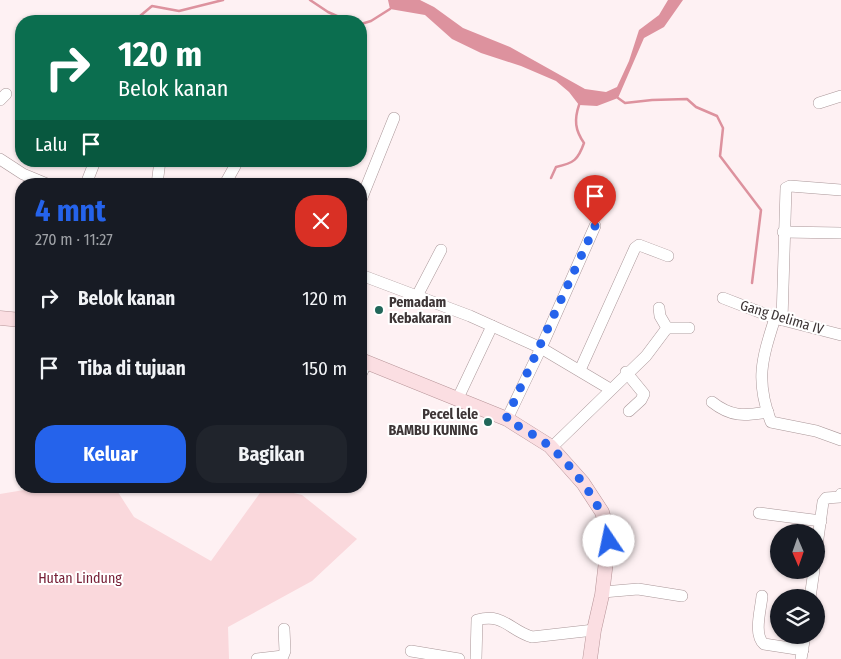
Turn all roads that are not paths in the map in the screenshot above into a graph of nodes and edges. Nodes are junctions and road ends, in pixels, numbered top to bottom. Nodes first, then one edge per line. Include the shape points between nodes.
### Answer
1 (841, 96) edge
2 (819, 103) dead end
3 (394, 118) dead end
4 (0, 159) edge
5 (235, 167) edge
6 (33, 178) edge
7 (229, 178) edge
8 (367, 185) edge
9 (841, 190) edge
10 (595, 226) dead end
11 (783, 232) junction
12 (841, 233) edge
13 (441, 250) dead end
14 (668, 256) dead end
15 (367, 277) edge
16 (417, 296) junction
17 (723, 298) dead end
18 (659, 308) dead end
19 (0, 318) edge
20 (15, 319) edge
21 (778, 319) junction
22 (492, 326) junction
23 (667, 328) junction
24 (688, 328) dead end
25 (841, 335) edge
26 (541, 348) junction
27 (367, 366) edge
28 (580, 370) junction
29 (626, 372) junction
30 (610, 389) junction
31 (458, 398) junction
32 (712, 402) dead end
33 (629, 411) dead end
34 (768, 412) junction
35 (506, 419) junction
36 (841, 440) edge
37 (551, 448) junction
38 (841, 494) edge
39 (759, 513) dead end
40 (821, 521) junction
41 (821, 524) edge
42 (603, 592) junction
43 (682, 596) dead end
44 (762, 596) dead end
45 (284, 629) dead end
46 (594, 630) junction
47 (411, 651) dead end
48 (802, 656) edge
49 (257, 659) edge
50 (459, 659) edge
51 (476, 659) edge
52 (590, 659) edge

1 - 2 street
3 - 8 street
4 - 6 street
5 - 7 street
9 - 11 street via 788,187
10 - 26 street
11 - 12 street
11 - 21 street
13 - 16 street
14 - 28 street via 639,245 634,248
15 - 16 street
16 - 22 street
17 - 21 street, Gang Delima IV
18 - 23 street
19 - 20 main road
21 - 25 street, Gang Delima IV
21 - 34 street via 762,363
22 - 26 street
22 - 31 street
23 - 24 street
23 - 29 street via 646,356
26 - 28 street
26 - 35 street
27 - 31 main road
28 - 30 street
29 - 30 street
29 - 33 street via 644,394
30 - 37 street
31 - 35 main road
32 - 34 street via 729,413
34 - 36 street via 775,424 816,431
35 - 37 main road
37 - 42 main road via 583,483 607,524 609,548
38 - 40 street via 823,502
39 - 40 street
40 - 41 street
42 - 43 street via 638,589
42 - 46 main road
44 - 48 street via 760,640
45 - 49 street via 283,656
46 - 51 street via 532,637 489,617 477,620
46 - 52 main road
47 - 50 street

